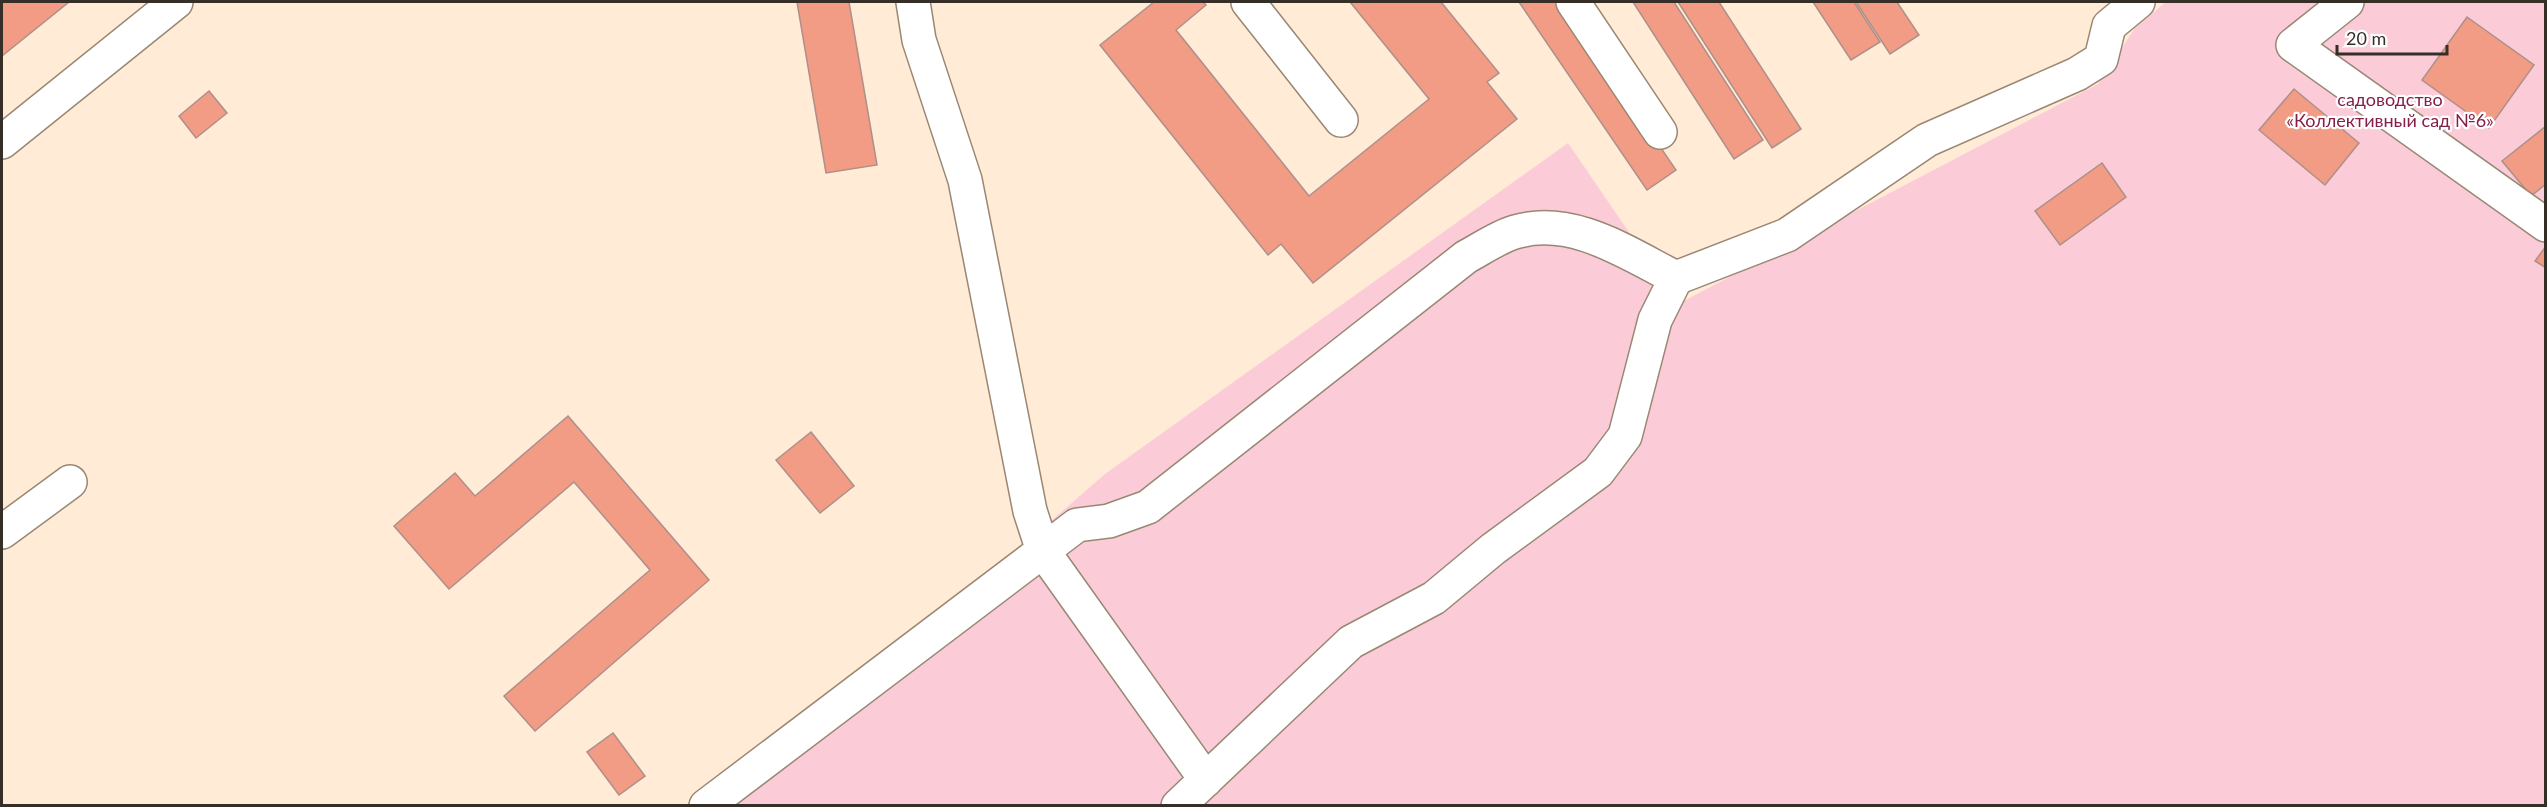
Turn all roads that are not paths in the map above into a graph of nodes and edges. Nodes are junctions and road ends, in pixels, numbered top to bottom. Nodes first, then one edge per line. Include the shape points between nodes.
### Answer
1 (176, 2) edge
2 (913, 2) edge
3 (1248, 2) edge
4 (1573, 2) edge
5 (2138, 2) edge
6 (2347, 2) edge
7 (1341, 120) dead end
8 (1660, 132) dead end
9 (2, 142) edge
10 (2544, 222) edge
11 (1676, 278) junction
12 (70, 482) dead end
13 (2, 532) edge
14 (1042, 551) junction
15 (1206, 780) junction
16 (706, 806) edge
17 (1179, 806) edge

1 - 9 street
2 - 14 street via 920,40 965,180 1030,511
3 - 7 street
4 - 8 street
5 - 11 street via 2109,26 2101,59 2077,74 1927,140 1787,235
6 - 10 street via 2293,45
11 - 14 street via 1591,237 1549,225 1514,232 1466,257 1148,507 1109,521 1077,525
11 - 15 street via 1655,320 1625,436 1598,472 1434,598 1351,642
12 - 13 street
14 - 15 street
14 - 16 street
15 - 17 street

